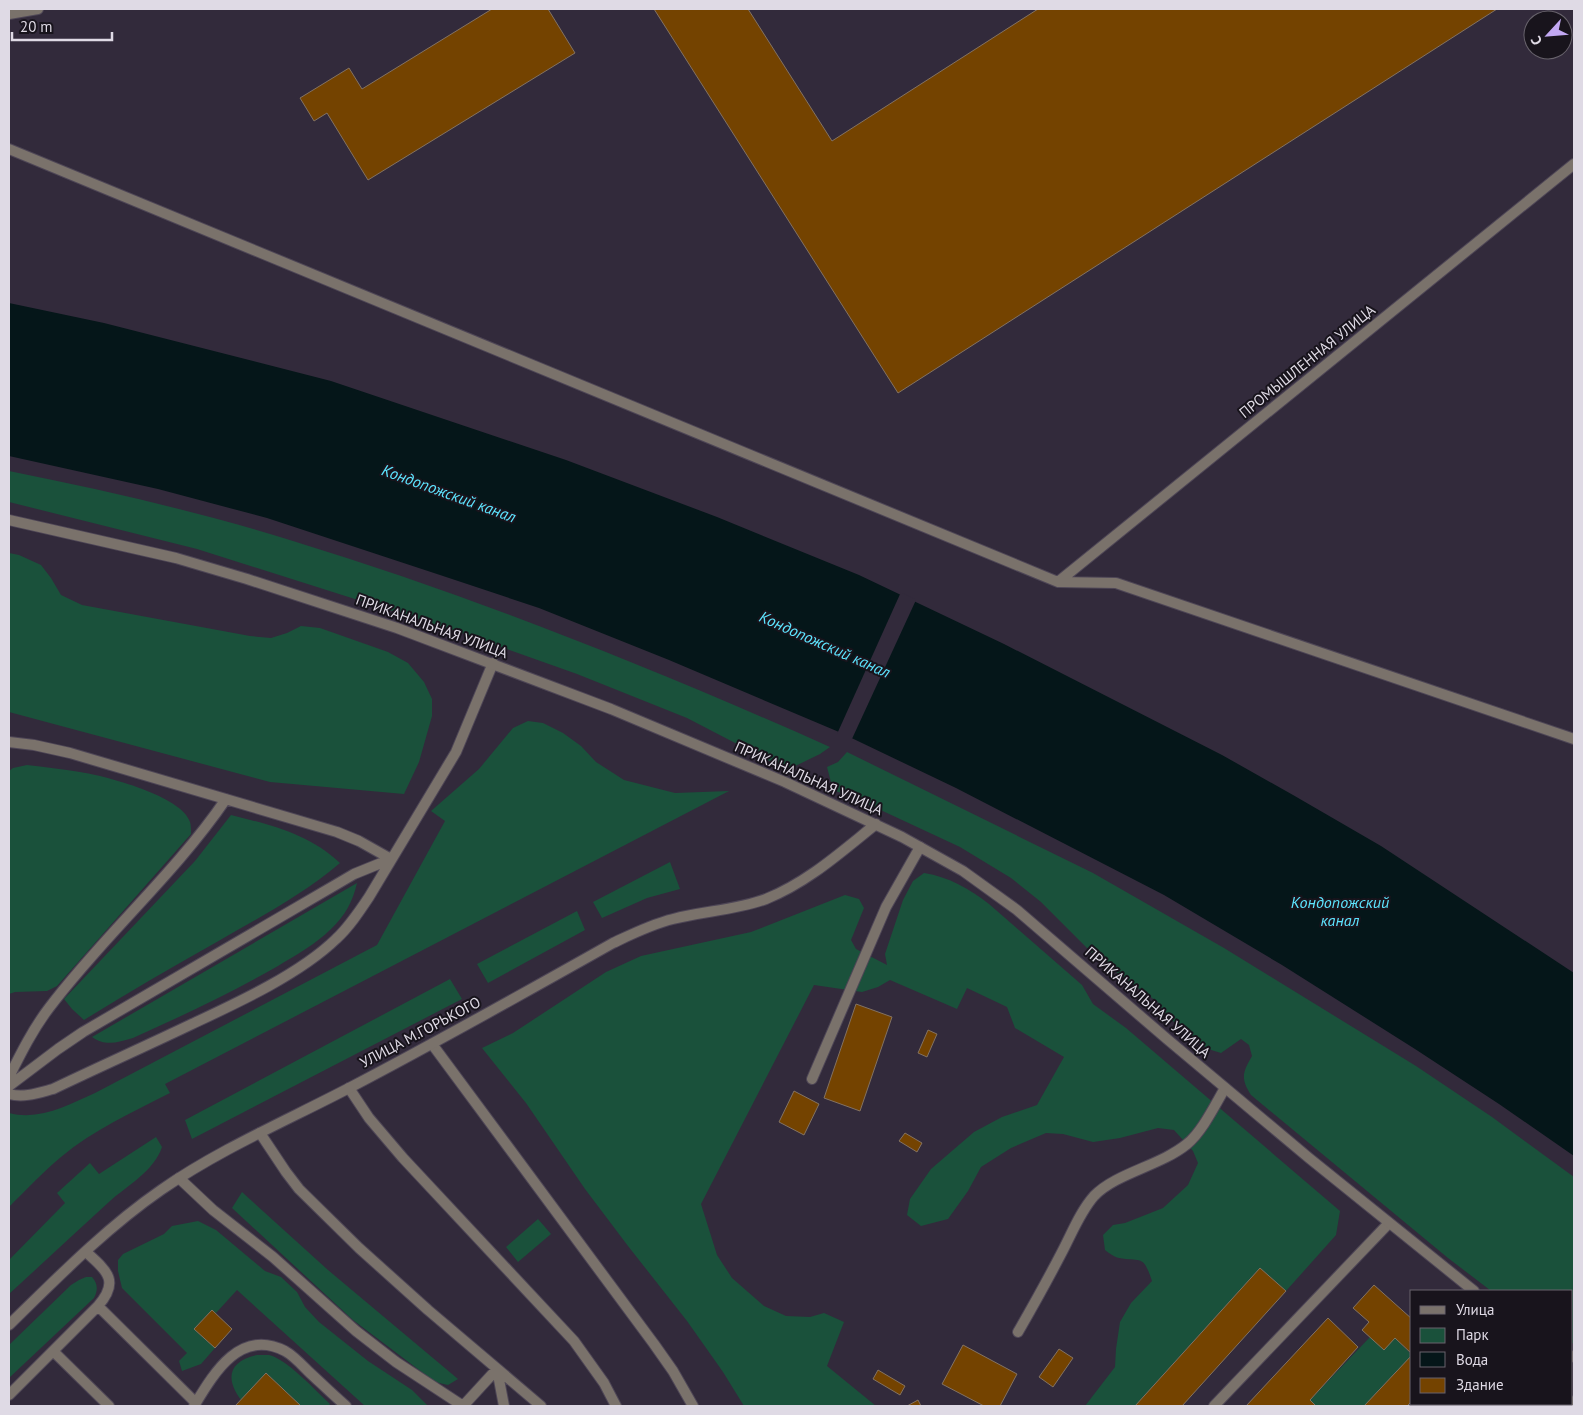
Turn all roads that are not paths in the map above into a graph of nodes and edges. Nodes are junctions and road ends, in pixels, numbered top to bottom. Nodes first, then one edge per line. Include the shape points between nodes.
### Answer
1 (38, 9) edge
2 (9, 14) edge
3 (9, 149) edge
4 (1574, 164) edge
5 (9, 520) edge
6 (1058, 582) junction
7 (493, 663) junction
8 (1574, 739) edge
9 (9, 742) edge
10 (226, 799) junction
11 (876, 824) junction
12 (920, 847) junction
13 (391, 859) junction
14 (432, 1044) junction
15 (9, 1077) edge
16 (812, 1078) dead end
17 (9, 1086) edge
18 (349, 1088) junction
19 (1225, 1088) junction
20 (9, 1094) edge
21 (260, 1133) junction
22 (179, 1178) junction
23 (1389, 1223) junction
24 (86, 1252) junction
25 (1473, 1290) edge
26 (98, 1306) junction
27 (9, 1325) edge
28 (1018, 1332) dead end
29 (54, 1351) junction
30 (497, 1369) junction
31 (9, 1396) edge
32 (195, 1405) edge
33 (109, 1406) edge
34 (346, 1406) edge
35 (463, 1406) edge
36 (504, 1406) edge
37 (541, 1406) edge
38 (616, 1406) edge
39 (694, 1406) edge
40 (1214, 1406) edge

1 - 2 street
3 - 6 street
4 - 6 street, ПРОМЫШЛЕННАЯ УЛИЦА
5 - 7 street, ПРИКАНАЛЬНАЯ УЛИЦА via 176,558 247,578
6 - 8 street via 1116,583
7 - 11 street, ПРИКАНАЛЬНАЯ УЛИЦА via 620,712
7 - 13 street via 456,752
9 - 10 street via 70,753
10 - 13 street via 337,832
10 - 15 street via 180,859 49,1008 32,1032
11 - 12 street, ПРИКАНАЛЬНАЯ УЛИЦА
11 - 14 street, УЛИЦА М.ГОРЬКОГО via 825,865 787,889 745,906 672,919 637,931
12 - 16 street via 886,907
12 - 19 street, ПРИКАНАЛЬНАЯ УЛИЦА via 963,871 1017,910
13 - 17 street via 354,874 83,1032
13 - 20 street via 353,920 336,940 284,976 248,997 53,1089 33,1095
14 - 18 street, УЛИЦА М.ГОРЬКОГО
14 - 39 street via 659,1351
18 - 21 street, УЛИЦА М.ГОРЬКОГО
18 - 38 street via 403,1158 574,1341
19 - 23 street, ПРИКАНАЛЬНАЯ УЛИЦА
19 - 28 street via 1189,1143 1164,1159 1120,1179 1096,1194 1086,1205
21 - 22 street, УЛИЦА М.ГОРЬКОГО
21 - 30 street via 286,1172 322,1212
22 - 24 street, УЛИЦА М.ГОРЬКОГО via 146,1200
22 - 35 street via 356,1331
23 - 25 street, ПРИКАНАЛЬНАЯ УЛИЦА
23 - 40 street
24 - 26 street via 109,1279 110,1288
24 - 27 street, УЛИЦА М.ГОРЬКОГО
26 - 29 street
26 - 32 street
29 - 31 street
29 - 33 street
30 - 35 street
30 - 36 street
30 - 37 street
32 - 34 street via 225,1361 235,1353 259,1345 272,1346 293,1356

